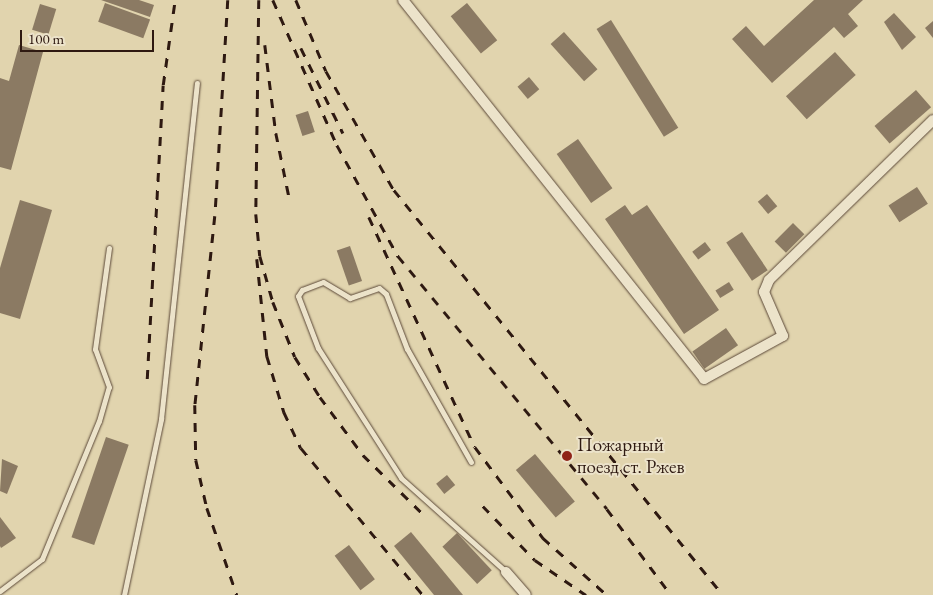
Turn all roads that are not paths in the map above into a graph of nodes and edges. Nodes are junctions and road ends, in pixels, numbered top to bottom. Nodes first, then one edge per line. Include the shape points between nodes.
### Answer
1 (403, 0) edge
2 (197, 83) dead end
3 (933, 120) edge
4 (109, 248) dead end
5 (471, 462) dead end
6 (506, 572) joint
7 (0, 591) edge
8 (124, 595) edge
9 (526, 595) edge

1 - 3 street via 704,380 783,336 764,292 769,280
2 - 8 lane via 161,419
4 - 7 lane via 96,349 109,387 42,559
5 - 6 lane via 407,349 386,294 379,288 350,298 323,282 302,290 298,296 318,348 401,478
6 - 9 street

